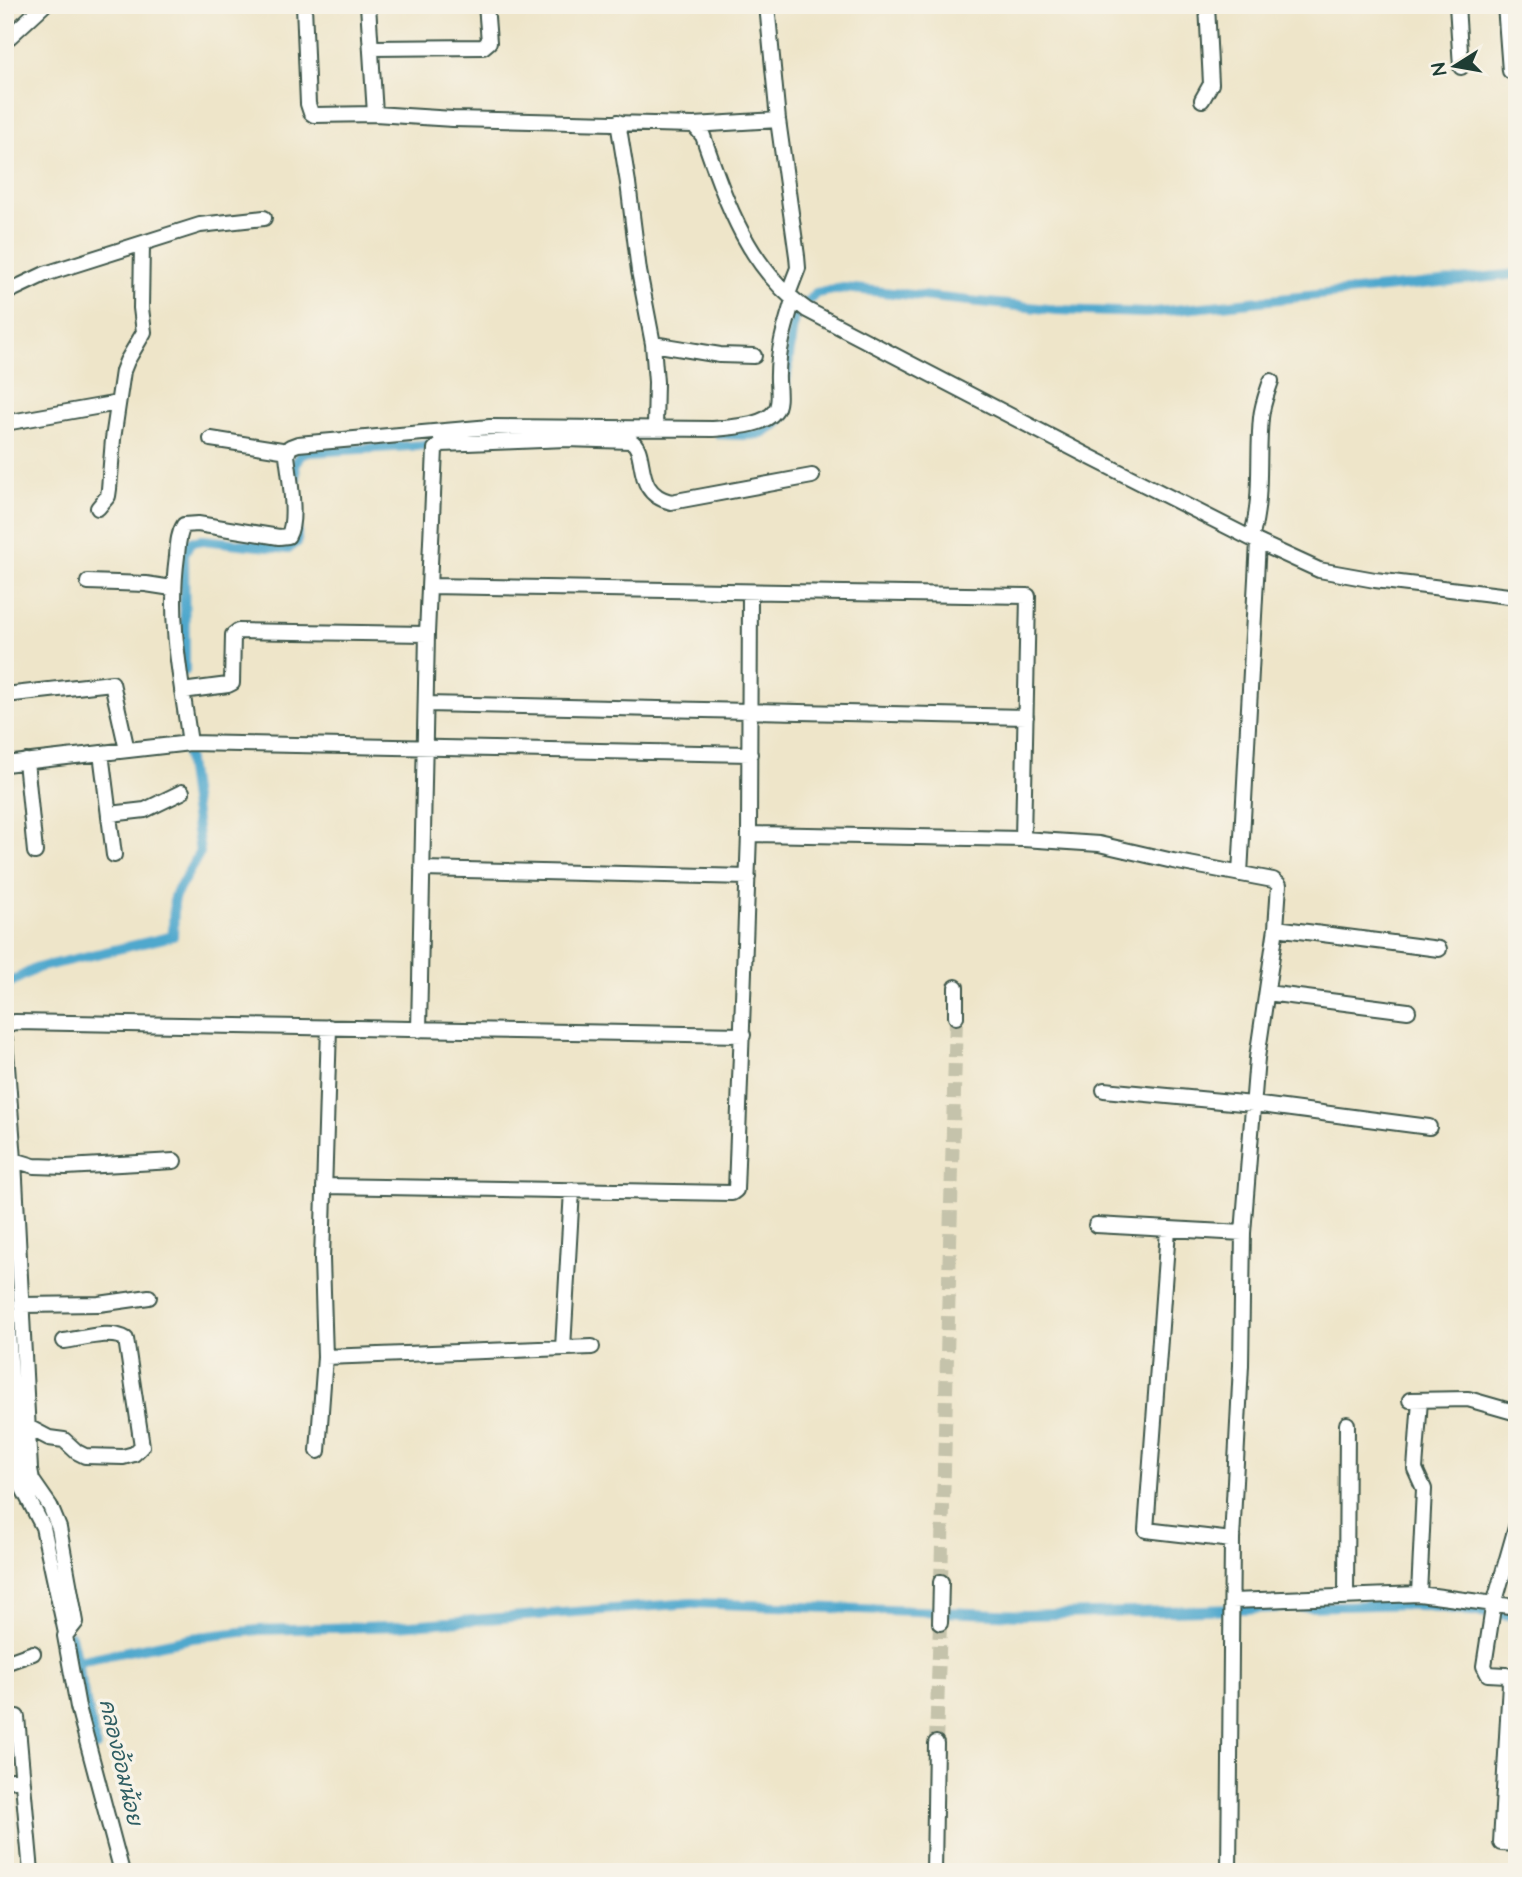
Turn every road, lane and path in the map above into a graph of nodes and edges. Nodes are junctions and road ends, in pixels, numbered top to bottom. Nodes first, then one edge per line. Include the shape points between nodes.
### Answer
1 (304, 5) edge
2 (368, 5) edge
3 (486, 5) edge
4 (767, 5) edge
5 (1207, 5) edge
6 (1457, 5) edge
7 (43, 6) edge
8 (1509, 8) edge
9 (5, 41) edge
10 (372, 48) junction
11 (1513, 55) edge
12 (1461, 67) dead end
13 (1510, 71) dead end
14 (1202, 100) dead end
15 (375, 114) junction
16 (778, 120) junction
17 (618, 122) junction
18 (694, 125) junction
19 (264, 218) dead end
20 (142, 244) junction
21 (5, 293) edge
22 (796, 301) junction
23 (653, 344) junction
24 (754, 356) dead end
25 (1270, 381) dead end
26 (118, 403) junction
27 (5, 423) edge
28 (655, 428) junction
29 (211, 439) dead end
30 (288, 451) junction
31 (812, 477) dead end
32 (98, 508) dead end
33 (1254, 540) junction
34 (88, 582) dead end
35 (429, 586) junction
36 (172, 588) junction
37 (750, 592) junction
38 (1517, 597) edge
39 (427, 634) junction
40 (183, 691) junction
41 (5, 695) edge
42 (426, 704) junction
43 (750, 709) junction
44 (1026, 717) junction
45 (186, 744) junction
46 (425, 749) junction
47 (128, 750) junction
48 (100, 754) junction
49 (750, 754) junction
50 (26, 761) junction
51 (5, 764) edge
52 (183, 792) dead end
53 (110, 814) junction
54 (749, 834) junction
55 (1023, 839) junction
56 (36, 852) dead end
57 (114, 855) dead end
58 (422, 869) junction
59 (1240, 874) junction
60 (747, 877) junction
61 (1276, 928) junction
62 (1439, 949) dead end
63 (956, 987) dead end
64 (1266, 993) junction
65 (1408, 1011) dead end
66 (956, 1017) tunnel mouth
67 (329, 1027) junction
68 (5, 1030) edge
69 (419, 1030) junction
70 (743, 1035) junction
71 (5, 1039) edge
72 (5, 1046) edge
73 (1104, 1090) dead end
74 (1253, 1104) junction
75 (1429, 1127) dead end
76 (15, 1160) junction
77 (174, 1161) dead end
78 (324, 1186) junction
79 (572, 1190) junction
80 (1096, 1225) dead end
81 (1168, 1230) junction
82 (1243, 1233) junction
83 (5, 1287) edge
84 (149, 1297) dead end
85 (21, 1305) junction
86 (64, 1341) dead end
87 (563, 1348) junction
88 (592, 1348) dead end
89 (325, 1357) junction
90 (1517, 1413) edge
91 (1347, 1424) dead end
92 (28, 1427) junction
93 (318, 1451) dead end
94 (1517, 1524) edge
95 (1232, 1539) junction
96 (941, 1583) tunnel mouth
97 (1419, 1594) junction
98 (1346, 1597) junction
99 (1232, 1607) junction
100 (1517, 1608) edge
101 (1492, 1610) junction
102 (940, 1619) tunnel mouth
103 (69, 1630) junction
104 (33, 1653) dead end
105 (5, 1663) edge
106 (17, 1717) dead end
107 (936, 1743) tunnel mouth
108 (22, 1779) junction
109 (5, 1781) edge
110 (1517, 1844) edge
111 (31, 1872) edge
112 (122, 1872) edge
113 (934, 1872) edge
114 (1229, 1872) edge

1 - 15 street via 310,113
2 - 10 street
3 - 10 street via 489,42 483,47
4 - 16 street
5 - 14 street via 1212,84
6 - 12 street
7 - 9 street
8 - 11 street
10 - 15 street
11 - 13 street
15 - 17 street
16 - 18 street
16 - 22 street via 797,256
17 - 18 street
17 - 23 street
18 - 22 street via 703,136 733,220
19 - 20 street via 200,225
20 - 21 street via 45,274
20 - 26 street via 144,332 127,361
22 - 28 street via 779,352 776,411 748,424 713,429
22 - 33 street
23 - 24 street
23 - 28 street
25 - 33 street via 1261,415
26 - 27 street
26 - 32 street via 110,488
28 - 30 street via 490,428 298,444
29 - 30 street
30 - 36 street via 292,529 288,536 184,525
31 - 35 street via 671,502 658,497 645,483 638,447 631,441 441,444 433,461
33 - 38 street via 1335,574
33 - 59 street
34 - 36 street
35 - 37 street
35 - 39 street
36 - 40 street via 172,624
37 - 43 street
37 - 44 street via 1028,596
39 - 40 street via 238,631 233,635 232,683
39 - 42 street
40 - 45 street
41 - 47 street via 112,683
42 - 43 street
42 - 46 street
43 - 44 street
43 - 49 street
44 - 55 street
45 - 46 street
45 - 47 street
46 - 49 street
46 - 58 street
47 - 48 street
48 - 50 street
48 - 53 street
49 - 54 street
50 - 51 street
50 - 56 street
52 - 53 street via 145,810
53 - 57 street
54 - 55 street
54 - 60 street
55 - 59 street via 1099,844
58 - 60 street
58 - 69 street
59 - 61 street via 1277,882
60 - 70 street
61 - 62 street
61 - 64 street
63 - 66 street
64 - 65 street
64 - 74 street
67 - 68 street via 16,1022
67 - 69 street
67 - 78 street
69 - 70 street
70 - 79 street via 736,1190
71 - 72 street
72 - 76 street
73 - 74 street
74 - 75 street
74 - 82 street
76 - 77 street via 66,1167
76 - 85 street
78 - 79 street
78 - 89 street
79 - 87 street
80 - 81 street
81 - 82 street
81 - 95 street via 1146,1530
82 - 95 street
83 - 103 street via 18,1479 43,1527
84 - 85 street via 99,1304
85 - 92 street
86 - 92 street via 108,1335 126,1339 142,1446 123,1457 85,1456 64,1440
87 - 88 street
87 - 89 street
89 - 93 street
90 - 97 street via 1468,1399 1415,1400 1415,1469 1424,1489
91 - 98 street
92 - 103 street via 30,1469 59,1528 71,1585
94 - 101 street
95 - 99 street
96 - 102 street
97 - 98 street
97 - 101 street
98 - 99 street
99 - 114 street
100 - 101 street
101 - 110 street via 1485,1670 1506,1675 1510,1683 1501,1843
103 - 112 street via 78,1707
104 - 105 street
106 - 108 street
107 - 113 street
108 - 109 street
108 - 111 street

